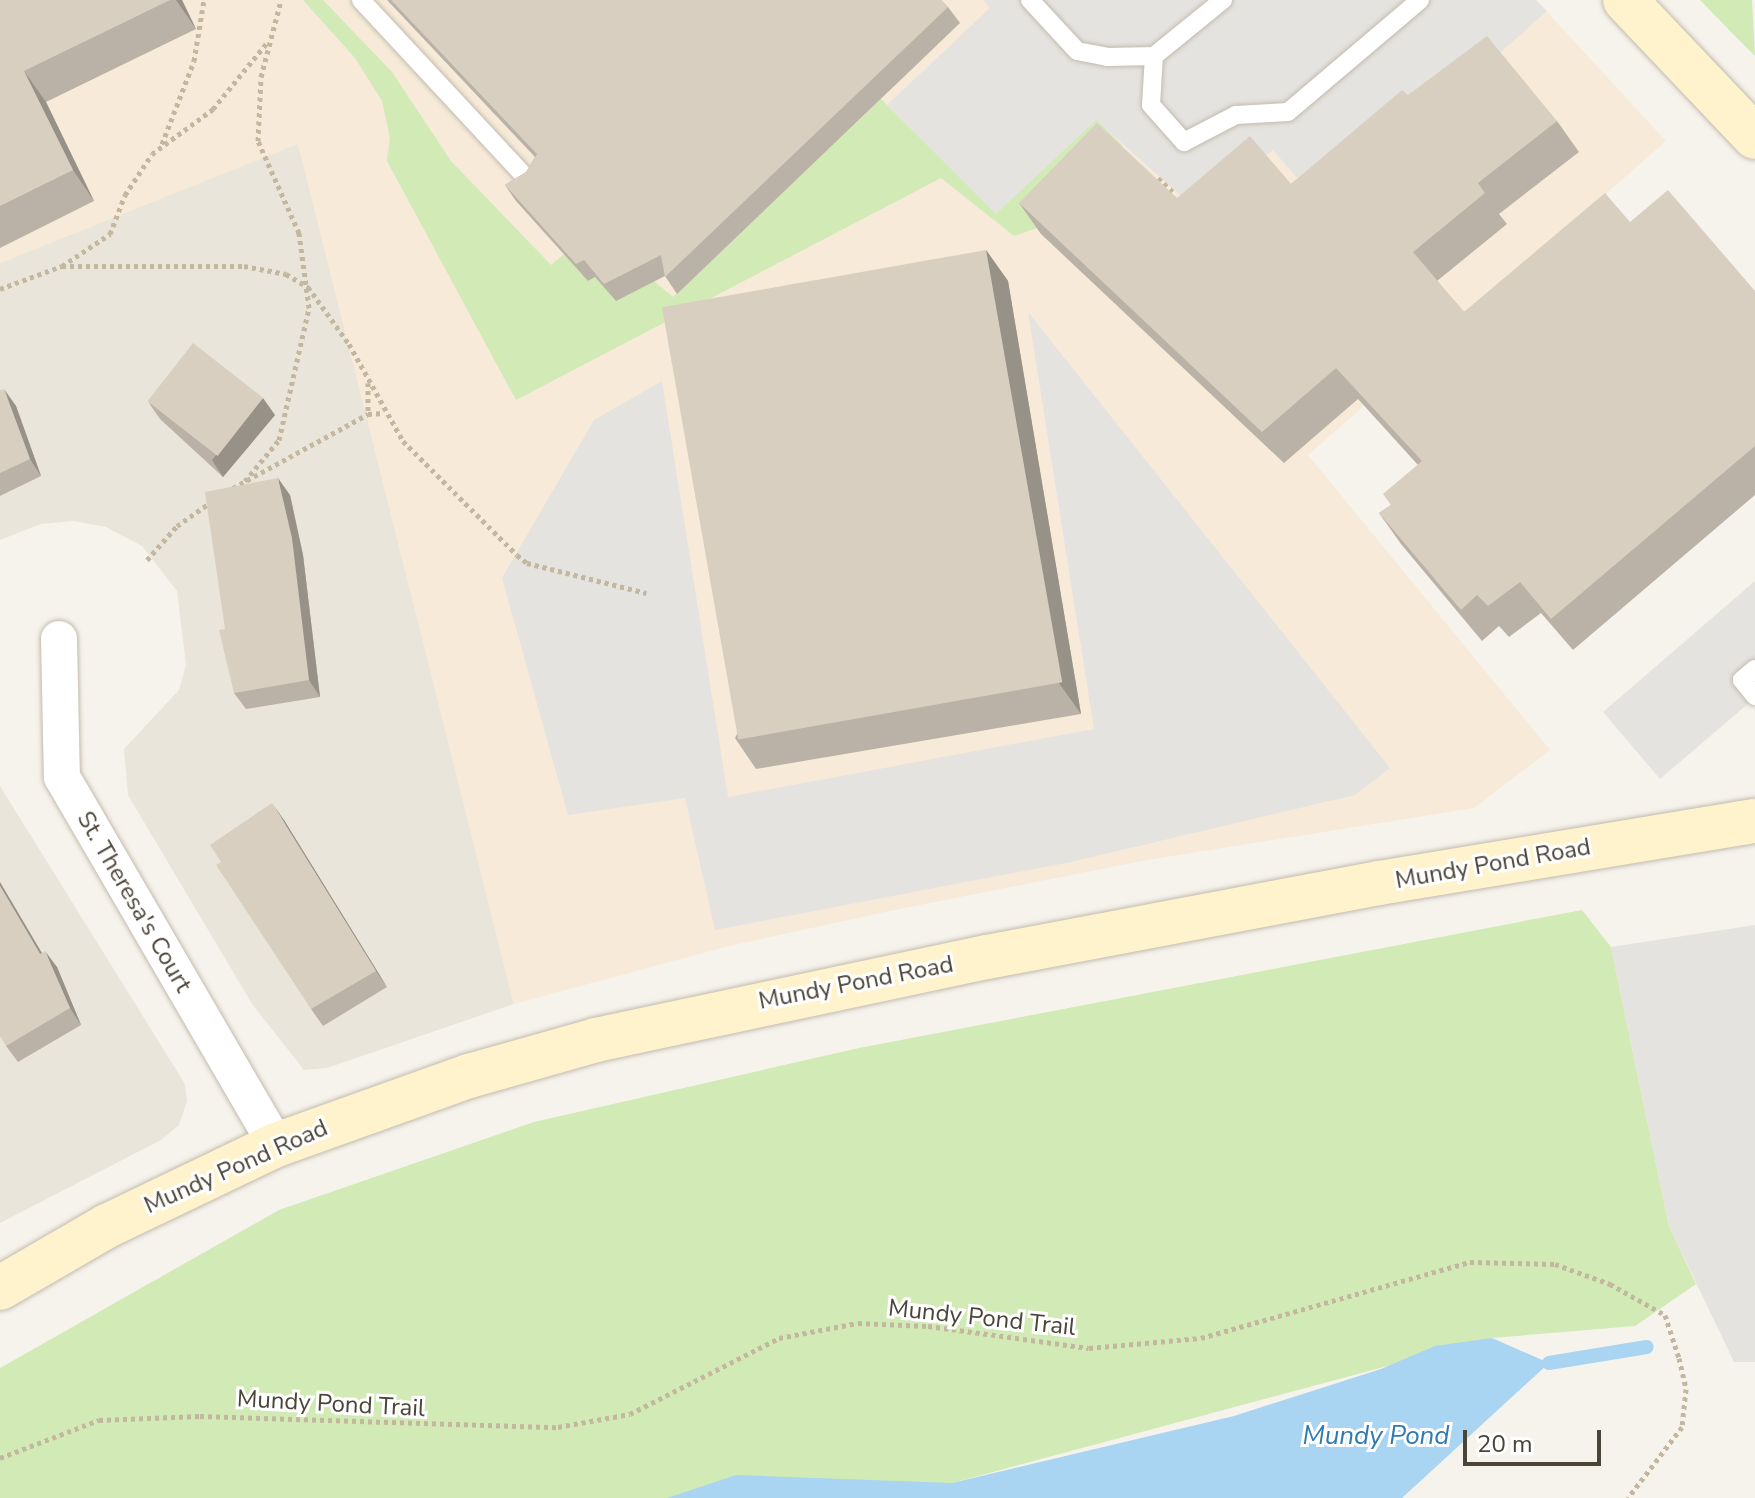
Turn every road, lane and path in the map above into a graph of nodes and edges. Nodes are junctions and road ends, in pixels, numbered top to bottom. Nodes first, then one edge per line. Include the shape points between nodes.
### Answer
1 (204, 0) edge
2 (281, 0) edge
3 (361, 0) edge
4 (1030, 0) edge
5 (1223, 0) edge
6 (1420, 0) edge
7 (1625, 0) edge
8 (269, 40) junction
9 (1154, 56) junction
10 (1755, 137) edge
11 (161, 145) junction
12 (1158, 178) edge
13 (529, 181) edge
14 (1175, 194) edge
15 (62, 266) junction
16 (308, 287) junction
17 (0, 289) edge
18 (368, 381) junction
19 (385, 413) junction
20 (368, 414) junction
21 (245, 481) junction
22 (147, 560) dead end
23 (646, 593) dead end
24 (59, 639) dead end
25 (1755, 669) edge
26 (1755, 696) edge
27 (1755, 821) edge
28 (276, 1145) junction
29 (0, 1288) edge
30 (0, 1458) edge
31 (1628, 1498) edge

1 - 11 path via 194,61
2 - 8 path
3 - 13 lane
4 - 9 lane via 1077,51 1091,56
5 - 9 lane
6 - 9 lane via 1288,112 1236,115 1184,142 1151,105
7 - 10 street
8 - 11 path via 213,109
8 - 16 path via 257,108 258,141 299,233
11 - 15 path via 125,195 110,234
12 - 14 path
15 - 16 path via 244,266 286,274
15 - 17 path
16 - 18 path
16 - 21 path via 309,308 279,440
18 - 19 path
18 - 20 path
19 - 20 path
19 - 23 path via 403,441 527,563
20 - 21 path
21 - 22 path via 177,526
24 - 28 street, St. Theresa's Court via 62,777
25 - 26 lane via 1742,680
27 - 28 street, Mundy Pond Road via 1364,886 780,997 483,1072
28 - 29 street, Mundy Pond Road via 107,1226
30 - 31 path, Mundy Pond Trail via 114,1419 200,1416 558,1427 630,1414 779,1338 858,1323 928,1326 1089,1348 1201,1338 1470,1262 1555,1264 1610,1284 1665,1315 1679,1358 1686,1389 1682,1427

